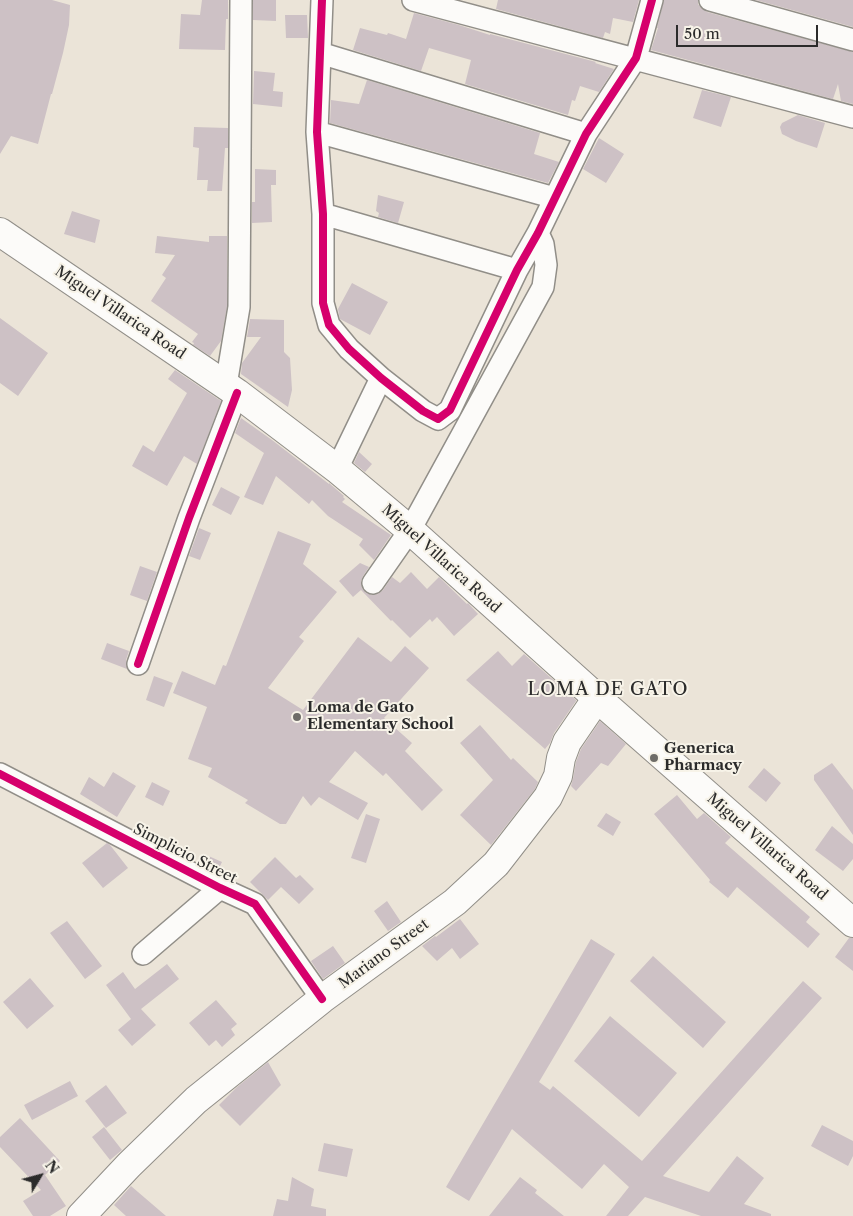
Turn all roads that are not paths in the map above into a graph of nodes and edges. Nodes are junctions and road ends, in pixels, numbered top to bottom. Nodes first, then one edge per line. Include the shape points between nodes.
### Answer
1 (241, 0) edge
2 (322, 0) edge
3 (413, 0) edge
4 (652, 0) edge
5 (710, 0) edge
6 (853, 40) edge
7 (320, 53) junction
8 (636, 58) junction
9 (853, 117) edge
10 (317, 132) junction
11 (586, 134) junction
12 (555, 198) junction
13 (323, 214) junction
14 (0, 232) edge
15 (538, 233) junction
16 (516, 270) junction
17 (381, 378) junction
18 (232, 389) junction
19 (337, 469) junction
20 (410, 530) junction
21 (372, 584) dead end
22 (138, 664) dead end
23 (596, 698) junction
24 (0, 774) edge
25 (220, 888) junction
26 (853, 923) edge
27 (143, 954) dead end
28 (322, 999) junction
29 (82, 1216) edge

1 - 18 street via 239,307
2 - 7 street
3 - 8 street
4 - 8 street
5 - 6 street
7 - 10 street
7 - 11 street
8 - 9 street
8 - 11 street
10 - 12 street
10 - 13 street
11 - 12 street
12 - 15 street
13 - 16 street
13 - 17 street via 323,303 329,325
14 - 18 main road, Miguel Villarica Road
15 - 16 street
15 - 20 street via 546,265 543,287
16 - 17 street via 450,410 438,418 423,411
17 - 19 street
18 - 19 main road, Miguel Villarica Road
18 - 22 street
19 - 20 main road, Miguel Villarica Road
20 - 21 street
20 - 23 main road, Miguel Villarica Road
23 - 26 main road, Miguel Villarica Road
23 - 28 main road, Mariano Street via 567,742 558,776 548,797 496,864 456,902
24 - 25 street, Simplicio Street
25 - 27 street
25 - 28 street, Simplicio Street via 255,904
28 - 29 main road, Mariano Street via 196,1100

